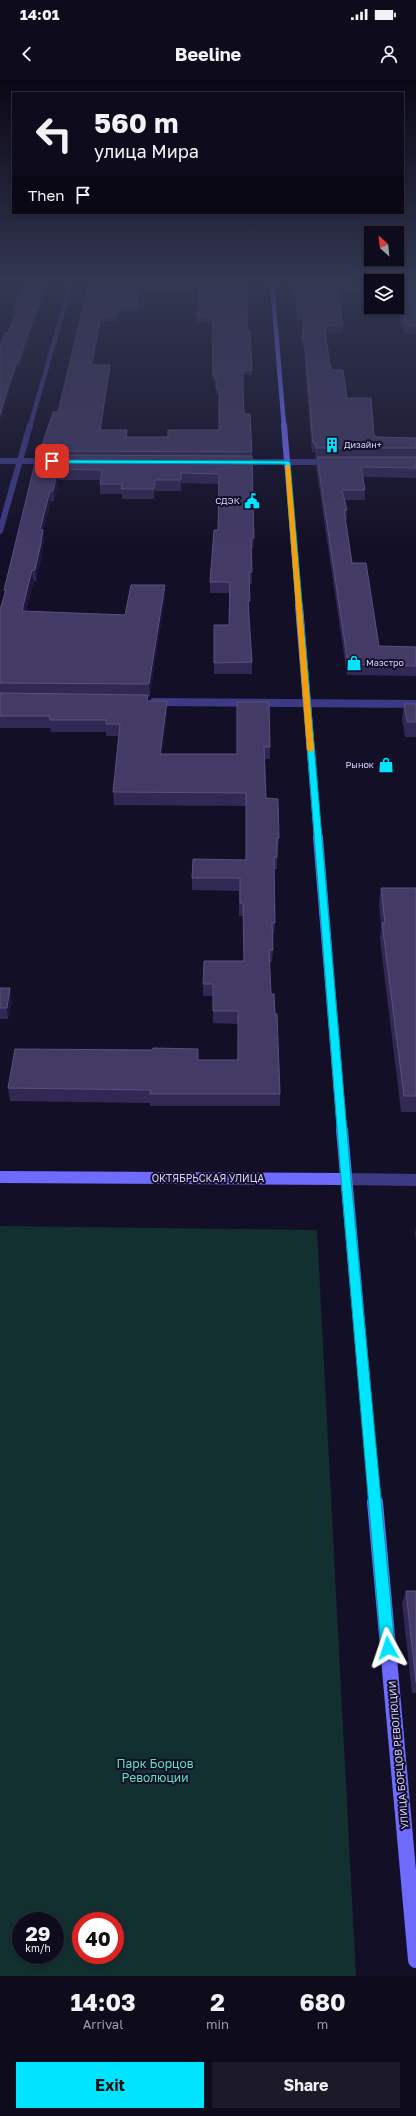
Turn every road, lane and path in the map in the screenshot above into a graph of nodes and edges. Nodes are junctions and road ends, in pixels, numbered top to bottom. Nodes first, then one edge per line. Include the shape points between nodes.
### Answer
1 (46, 371) edge
2 (280, 371) edge
3 (0, 461) edge
4 (20, 461) junction
5 (52, 461) edge
6 (232, 462) edge
7 (288, 462) junction
8 (340, 462) edge
9 (0, 531) edge
10 (149, 702) edge
11 (306, 704) junction
12 (416, 704) edge
13 (0, 1177) edge
14 (346, 1179) junction
15 (416, 1180) edge
16 (416, 1960) edge

1 - 4 street
2 - 7 main road, УЛИЦА БОРЦОВ РЕВОЛЮЦИИ
3 - 4 street
4 - 5 street
4 - 9 street
6 - 7 street
7 - 8 street
7 - 11 main road, УЛИЦА БОРЦОВ РЕВОЛЮЦИИ
10 - 11 street
11 - 12 street
11 - 14 main road, УЛИЦА БОРЦОВ РЕВОЛЮЦИИ
13 - 14 main road, ОКТЯБРЬСКАЯ УЛИЦА
14 - 15 street, ОКТЯБРЬСКАЯ УЛИЦА
14 - 16 main road, УЛИЦА БОРЦОВ РЕВОЛЮЦИИ

